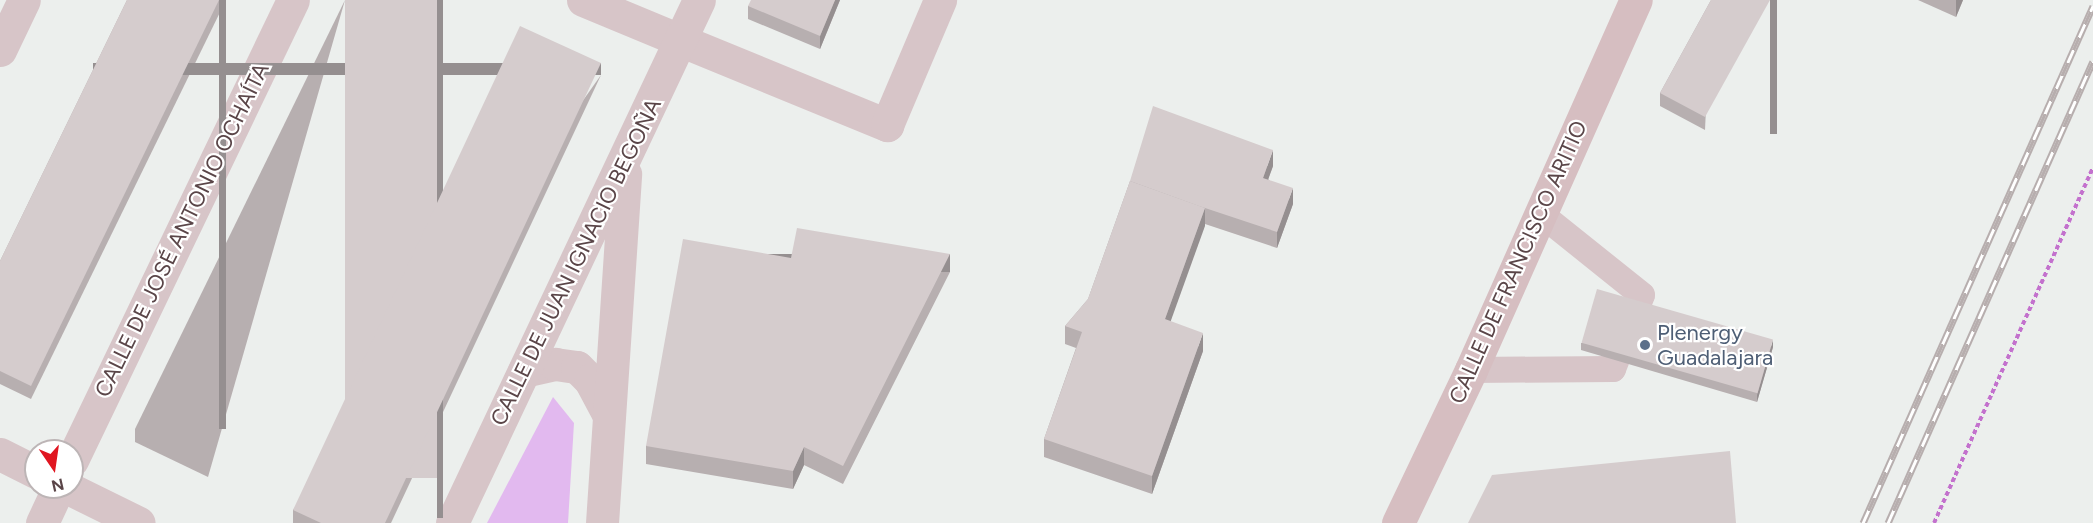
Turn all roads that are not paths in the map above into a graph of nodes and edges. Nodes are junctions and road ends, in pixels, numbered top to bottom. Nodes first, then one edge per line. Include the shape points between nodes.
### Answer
1 (24, 0) edge
2 (293, 0) edge
3 (583, 0) edge
4 (699, 0) edge
5 (940, 0) edge
6 (1636, 0) edge
7 (682, 41) junction
8 (0, 50) edge
9 (626, 157) junction
10 (1541, 214) junction
11 (1471, 370) junction
12 (524, 371) junction
13 (609, 414) junction
14 (82, 439) edge
15 (0, 454) edge
16 (24, 466) edge
17 (84, 496) edge
18 (53, 499) edge
19 (42, 523) edge
20 (139, 523) edge
21 (452, 523) edge
22 (602, 523) edge
23 (1398, 523) edge

1 - 8 street
2 - 14 street, CALLE DE JOSÉ ANTONIO OCHAÍTA
3 - 7 street
4 - 7 street, CALLE DE JUAN IGNACIO BEGOÑA
5 - 7 street via 887,125
6 - 10 main road, CALLE DE FRANCISCO ARITIO
7 - 9 street, CALLE DE JUAN IGNACIO BEGOÑA
9 - 12 street, CALLE DE JUAN IGNACIO BEGOÑA
9 - 13 street
10 - 11 main road, CALLE DE FRANCISCO ARITIO
10 - 11 lane via 1642,295 1613,369
11 - 23 main road, CALLE DE FRANCISCO ARITIO
12 - 13 street via 555,364 577,367 590,380
12 - 21 street, CALLE DE JUAN IGNACIO BEGOÑA
13 - 22 street
15 - 16 street
17 - 20 street
18 - 19 street

